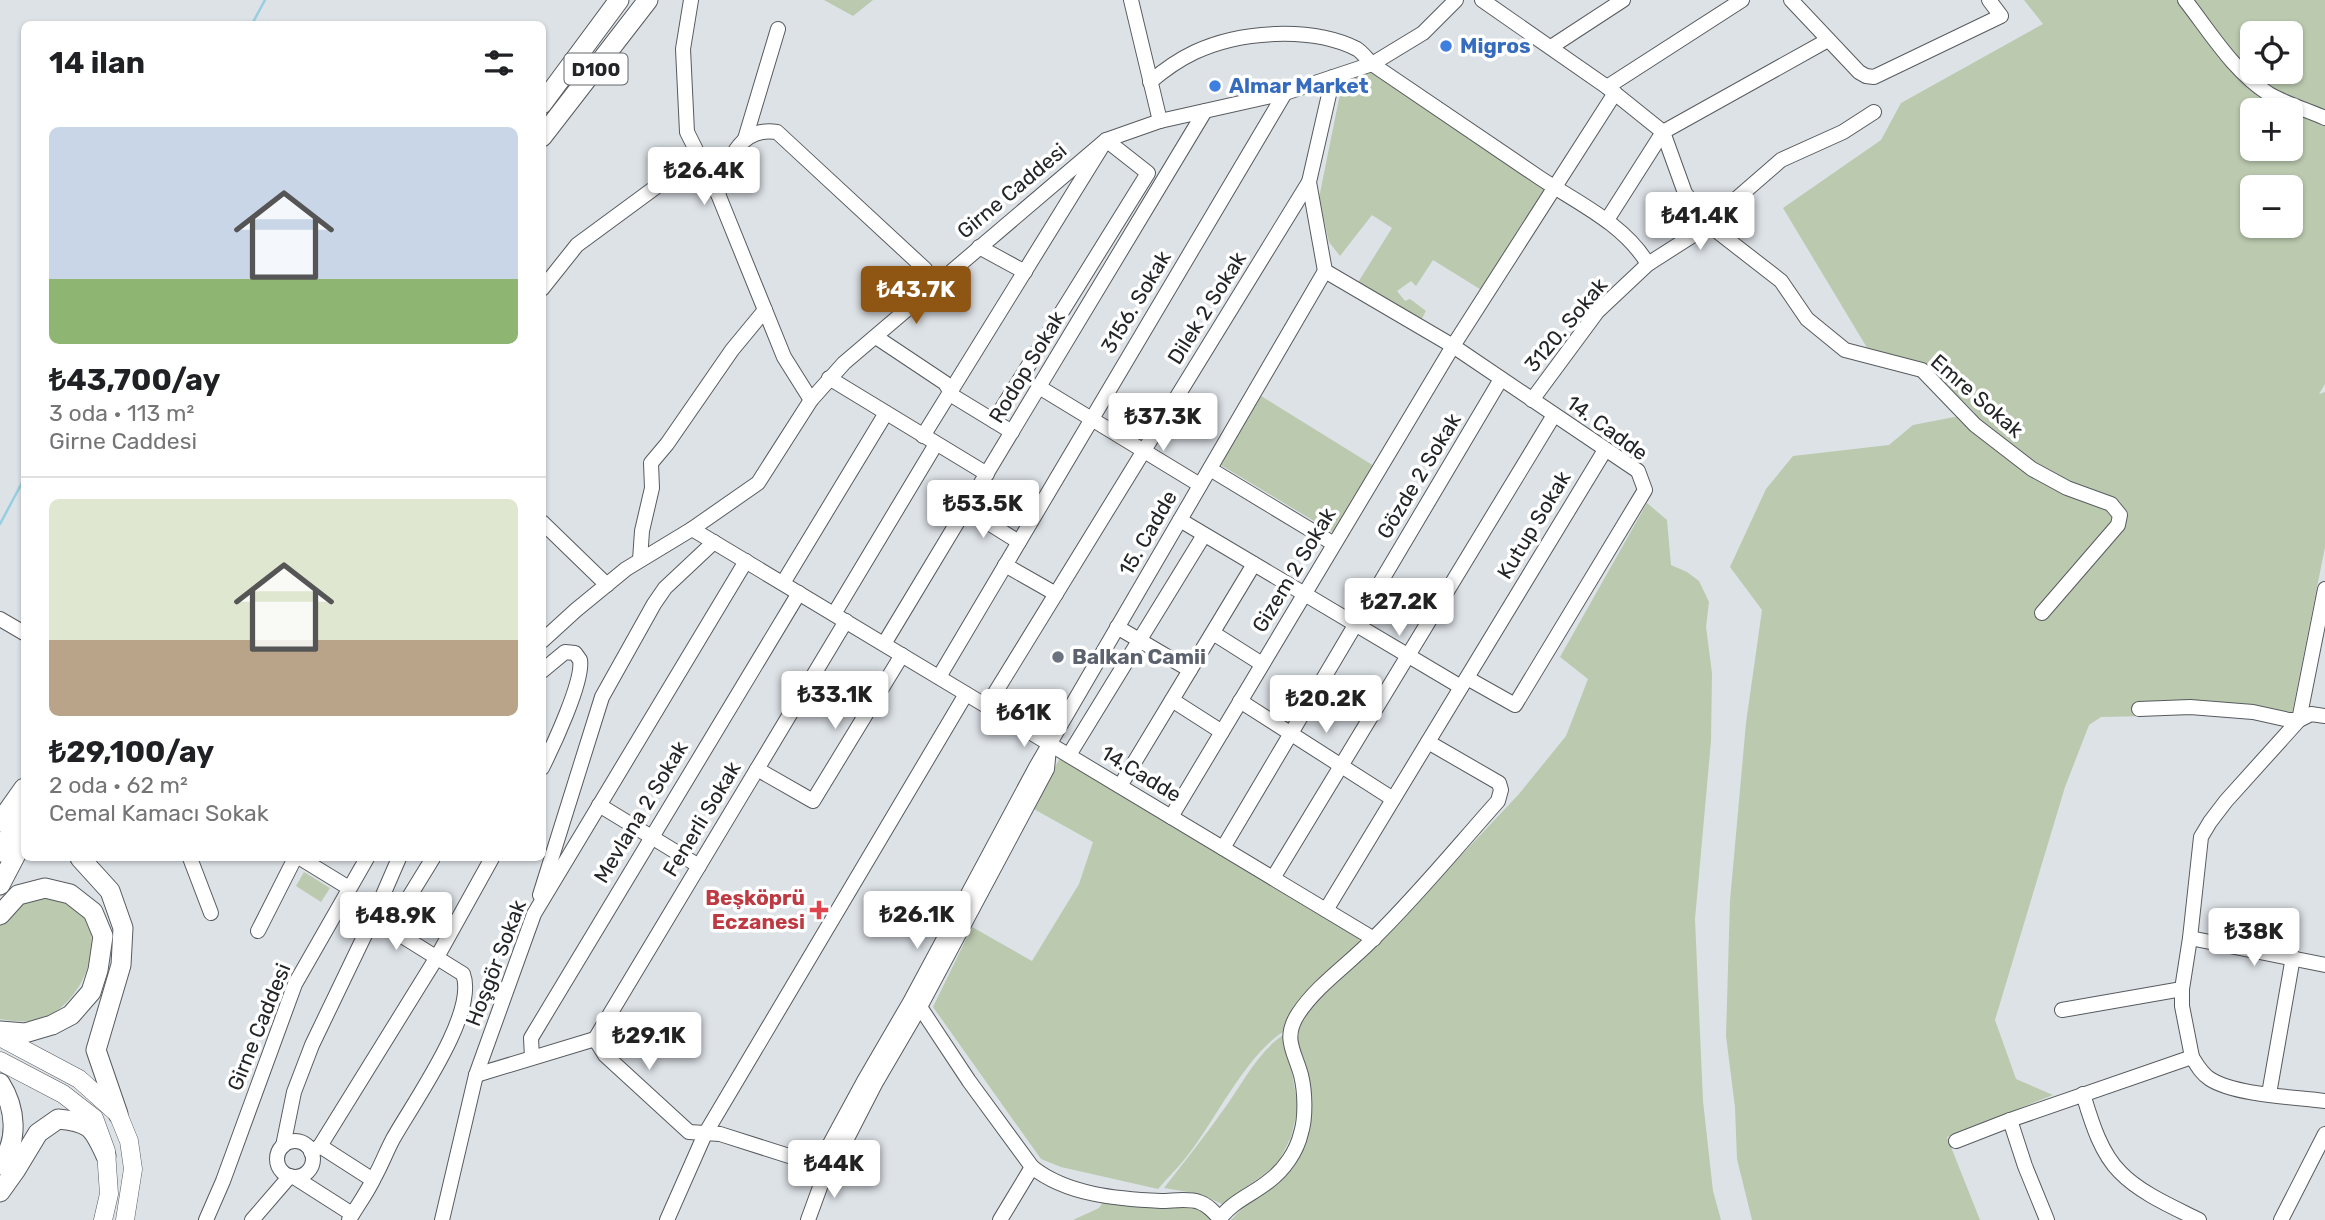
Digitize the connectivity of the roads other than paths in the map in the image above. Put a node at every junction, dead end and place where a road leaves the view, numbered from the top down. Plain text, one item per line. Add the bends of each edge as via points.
1 (607, 0) edge
2 (618, 0) edge
3 (648, 0) edge
4 (691, 0) edge
5 (1131, 0) edge
6 (1455, 0) edge
7 (1482, 0) edge
8 (1623, 0) edge
9 (1742, 0) edge
10 (1791, 0) edge
11 (1989, 0) edge
12 (2185, 0) edge
13 (778, 29) dead end
14 (1828, 40) junction
15 (586, 47) junction
16 (1551, 47) junction
17 (1372, 64) junction
18 (1333, 77) junction
19 (1150, 82) junction
20 (1611, 90) junction
21 (1285, 93) junction
22 (546, 99) edge
23 (1205, 111) junction
24 (1874, 112) dead end
25 (2325, 118) edge
26 (1160, 121) junction
27 (546, 132) edge
28 (1663, 132) junction
29 (745, 139) junction
30 (1106, 141) junction
31 (698, 156) junction
32 (1310, 182) junction
33 (1554, 187) junction
34 (718, 194) junction
35 (1607, 220) junction
36 (1709, 225) junction
37 (979, 247) junction
38 (1648, 264) junction
39 (1325, 271) junction
40 (1025, 272) junction
41 (546, 284) edge
42 (935, 285) junction
43 (765, 310) junction
44 (876, 337) junction
45 (1453, 345) junction
46 (829, 378) junction
47 (1501, 379) junction
48 (1039, 387) junction
49 (951, 390) junction
50 (811, 400) junction
51 (1532, 400) junction
52 (886, 413) junction
53 (1554, 415) junction
54 (1092, 418) junction
55 (994, 421) junction
56 (1012, 432) junction
57 (923, 436) junction
58 (936, 444) junction
59 (1605, 450) junction
60 (1144, 451) junction
61 (1210, 469) junction
62 (987, 474) junction
63 (1200, 485) junction
64 (966, 509) junction
65 (1180, 520) junction
66 (546, 527) edge
67 (692, 529) junction
68 (1204, 535) junction
69 (1019, 541) junction
70 (714, 542) junction
71 (1334, 544) junction
72 (640, 559) junction
73 (746, 561) junction
74 (1254, 564) junction
75 (1005, 565) junction
76 (783, 583) junction
77 (607, 585) junction
78 (2325, 589) edge
79 (799, 593) junction
80 (1056, 594) junction
81 (1304, 594) junction
82 (2042, 613) dead end
83 (840, 617) junction
84 (0, 619) edge
85 (1356, 625) junction
86 (1117, 627) junction
87 (21, 632) edge
88 (1213, 633) junction
89 (546, 637) edge
90 (1140, 640) junction
91 (884, 644) junction
92 (902, 655) junction
93 (1408, 656) junction
94 (1262, 664) junction
95 (546, 668) edge
96 (1190, 670) junction
97 (939, 677) junction
98 (1464, 682) junction
99 (967, 694) junction
100 (1172, 700) junction
101 (1240, 701) junction
102 (987, 706) junction
103 (2138, 709) dead end
104 (2325, 716) edge
105 (2299, 720) junction
106 (1222, 732) junction
107 (1291, 734) junction
108 (1428, 742) junction
109 (1049, 743) junction
110 (1069, 755) junction
111 (546, 760) edge
112 (1341, 766) junction
113 (757, 769) junction
114 (1119, 786) junction
115 (21, 792) edge
116 (1393, 799) junction
117 (599, 805) junction
118 (21, 814) edge
119 (1171, 817) junction
120 (0, 821) edge
121 (651, 837) junction
122 (21, 845) edge
123 (1223, 848) junction
124 (0, 852) edge
125 (83, 861) edge
126 (191, 861) edge
127 (296, 861) edge
128 (303, 861) edge
129 (366, 861) edge
130 (398, 861) edge
131 (431, 861) edge
132 (490, 861) edge
133 (699, 866) junction
134 (1273, 878) junction
135 (0, 885) edge
136 (349, 888) junction
137 (1326, 910) junction
138 (211, 913) dead end
139 (534, 914) junction
140 (0, 915) edge
141 (373, 918) junction
142 (390, 928) junction
143 (258, 931) dead end
144 (2190, 938) junction
145 (1374, 939) junction
146 (437, 957) junction
147 (2293, 957) junction
148 (2325, 965) edge
149 (2182, 989) junction
150 (915, 1004) junction
151 (2062, 1010) dead end
152 (0, 1031) edge
153 (0, 1037) edge
154 (594, 1039) junction
155 (532, 1057) junction
156 (2192, 1057) junction
157 (0, 1060) edge
158 (476, 1075) junction
159 (0, 1083) edge
160 (2083, 1094) junction
161 (2269, 1094) junction
162 (2325, 1101) edge
163 (118, 1114) junction
164 (2010, 1119) junction
165 (705, 1134) junction
166 (2325, 1135) edge
167 (1956, 1141) dead end
168 (283, 1146) junction
169 (315, 1149) junction
170 (106, 1156) junction
171 (0, 1165) edge
172 (1032, 1167) junction
173 (827, 1168) junction
174 (292, 1177) junction
175 (373, 1180) junction
176 (0, 1192) edge
177 (350, 1217) edge
178 (1220, 1219) edge
179 (103, 1220) edge
180 (125, 1220) edge
181 (205, 1220) edge
182 (252, 1220) edge
183 (442, 1220) edge
184 (667, 1220) edge
185 (808, 1220) edge
186 (1000, 1220) edge
187 (2048, 1220) edge
188 (2199, 1220) edge
189 (2281, 1220) edge

1 - 15 street
2 - 15 highway, D100
3 - 27 highway, D100
4 - 31 street via 683,49 686,118
5 - 19 street
6 - 17 street, Girne Caddesi via 1423,33
7 - 16 street
8 - 16 street
9 - 20 street
10 - 14 street
11 - 14 street via 2001,16 1874,77 1860,72
12 - 25 street via 2252,81
13 - 29 street
14 - 28 street
15 - 22 highway, D100
16 - 20 street
17 - 18 street, Girne Caddesi
17 - 19 street via 1359,50 1334,41 1278,33 1198,51
17 - 33 street
18 - 21 street, Girne Caddesi
18 - 32 street
19 - 26 street
20 - 28 street
20 - 33 street, Gizem 2 Sokak
21 - 23 street, Girne Caddesi
21 - 54 street, 3156. Sokak
23 - 26 street, Girne Caddesi
23 - 48 street, Rodop Sokak
24 - 36 street, 3120. Sokak via 1843,132 1781,160
26 - 30 street, Girne Caddesi
28 - 35 street
28 - 36 street, Emre Sokak via 1685,193
29 - 34 street via 728,162
29 - 42 street via 765,130 777,132 925,269
30 - 37 street, Girne Caddesi
30 - 40 street
30 - 55 street via 1148,173
31 - 34 street
31 - 41 street via 577,245
32 - 39 street
32 - 60 street, Dilek 2 Sokak
33 - 35 street
33 - 45 street, Gizem 2 Sokak
34 - 43 street
35 - 38 street
36 - 38 street, 3120. Sokak
36 - 82 street, Emre Sokak via 1781,281 1807,319 1845,351 1922,370 1975,425 2032,469 2111,504 2119,512 2118,525
37 - 40 street
37 - 42 street, Girne Caddesi
38 - 51 street, 3120. Sokak via 1597,312
39 - 45 street, 14. Cadde
39 - 61 street, 15. Cadde
40 - 49 street
42 - 44 street, Girne Caddesi
43 - 50 street via 785,357
43 - 72 street via 651,463 652,488
44 - 46 street, Girne Caddesi
44 - 49 street
45 - 47 street, 14. Cadde
45 - 71 street, Gizem 2 Sokak
46 - 50 street, Girne Caddesi
46 - 52 street
47 - 51 street, 14. Cadde
47 - 85 street, Gözde 2 Sokak
48 - 54 street
48 - 56 street, Rodop Sokak
49 - 55 street via 953,396
49 - 57 street
50 - 67 street, Girne Caddesi via 758,483
51 - 53 street, 14. Cadde
52 - 57 street
52 - 76 street
53 - 59 street, 14. Cadde
53 - 93 street
54 - 60 street
54 - 69 street, 3156. Sokak
55 - 56 street
56 - 62 street, Rodop Sokak
57 - 58 street
58 - 62 street
58 - 83 street, Fenerli Sokak
59 - 98 street, Kutup Sokak
59 - 98 street, 14. Cadde via 1637,471 1645,490 1515,705
60 - 63 street
60 - 80 street, Dilek 2 Sokak
61 - 63 street, 15. Cadde
61 - 71 street
62 - 64 street, Rodop Sokak
63 - 65 street, 15. Cadde
64 - 69 street
64 - 91 street, Rodop Sokak
65 - 68 street
65 - 86 street, 15. Cadde
66 - 77 street
67 - 70 street, 14.Cadde
67 - 72 street, Girne Caddesi
68 - 74 street
68 - 90 street
69 - 75 street, 3156. Sokak
70 - 73 street, 14.Cadde
70 - 139 street via 659,596 602,696
71 - 81 street, Gizem 2 Sokak
72 - 77 street, Girne Caddesi
73 - 76 street, 14.Cadde
73 - 117 street, Hoşgör Sokak
74 - 81 street
74 - 88 street
75 - 80 street
75 - 97 street, 3156. Sokak
76 - 79 street, 14.Cadde
77 - 89 street, Girne Caddesi
78 - 105 street
79 - 83 street, 14.Cadde
79 - 121 street, Mevlana 2 Sokak
80 - 102 street, Dilek 2 Sokak
81 - 85 street
81 - 94 street, Gizem 2 Sokak
83 - 91 street, 14.Cadde
83 - 113 street, Fenerli Sokak
84 - 87 street
85 - 93 street
85 - 107 street, Gözde 2 Sokak
86 - 90 street
86 - 109 street, 15. Cadde
88 - 94 street
88 - 96 street
90 - 96 street
90 - 110 street
91 - 92 street, 14.Cadde
92 - 97 street, 14.Cadde
92 - 113 street via 813,801
93 - 98 street
93 - 112 street
94 - 101 street, Gizem 2 Sokak
95 - 111 street via 565,652 575,653 580,660 580,675
96 - 100 street
97 - 99 street, 14.Cadde
98 - 108 street, Kutup Sokak
99 - 102 street, 14.Cadde
99 - 165 street
100 - 106 street
100 - 114 street
101 - 106 street, Gizem 2 Sokak
101 - 107 street
102 - 109 street, 14.Cadde
103 - 105 street via 2203,708
104 - 105 street via 2311,714
105 - 144 street via 2226,801 2201,837
106 - 119 street, Gizem 2 Sokak
107 - 112 street
107 - 123 street, Gözde 2 Sokak
108 - 116 street, Kutup Sokak
108 - 145 street via 1499,783 1502,790 1498,801
109 - 110 street, 14.Cadde
109 - 150 street, 15. Cadde
110 - 114 street, 14.Cadde
112 - 116 street
112 - 134 street
113 - 133 street, Fenerli Sokak
114 - 119 street, 14.Cadde
115 - 120 highway
116 - 137 street, Kutup Sokak
117 - 121 street
117 - 139 street, Hoşgör Sokak
118 - 124 highway
119 - 123 street, 14.Cadde
121 - 133 street
121 - 155 street, Mevlana 2 Sokak via 531,1038
122 - 135 highway
123 - 134 street, 14.Cadde
125 - 163 highway via 110,891 122,928 121,965 96,1050
126 - 138 street
127 - 143 street
128 - 136 street
129 - 136 street, Girne Caddesi
130 - 141 street
131 - 142 street
132 - 146 street
133 - 154 street, Fenerli Sokak
134 - 137 street, 14.Cadde
136 - 181 street, Girne Caddesi via 295,984
137 - 145 street, 14.Cadde
139 - 158 street, Hoşgör Sokak
140 - 152 highway via 18,895 45,888 70,894 93,912 103,936 91,992 71,1015 25,1032
141 - 142 street
141 - 168 street via 312,1045 294,1092
142 - 146 street
144 - 147 street
144 - 149 street
145 - 178 street via 1296,1016 1289,1039 1301,1075 1303,1116 1302,1133 1288,1161 1270,1181
146 - 169 street
146 - 175 street via 463,974 466,995 443,1053
147 - 148 street
147 - 161 street
149 - 151 street
149 - 156 street
150 - 172 street
150 - 173 street, 15. Cadde via 864,1081 826,1151
153 - 163 main road via 79,1079
154 - 155 street
154 - 165 street via 605,1055 689,1132
155 - 158 street
156 - 160 street
156 - 161 street via 2201,1072 2217,1083
157 - 170 main road via 63,1094 93,1118
158 - 183 street, Hoşgör Sokak
159 - 171 highway via 15,1125
160 - 164 street
160 - 188 street via 2092,1126 2119,1171
161 - 162 street
163 - 180 main road via 133,1169
164 - 167 street
164 - 187 street
165 - 173 street via 720,1134
165 - 184 street
166 - 189 street
168 - 169 street via 293,1141
168 - 174 street via 277,1162
169 - 174 street via 311,1168
169 - 175 street
170 - 176 highway via 94,1130 58,1119 38,1133
170 - 179 main road via 108,1194
172 - 178 street via 1064,1186 1091,1192 1199,1202
172 - 186 street
173 - 185 street, 15. Cadde
174 - 177 street
174 - 182 street
175 - 177 street

